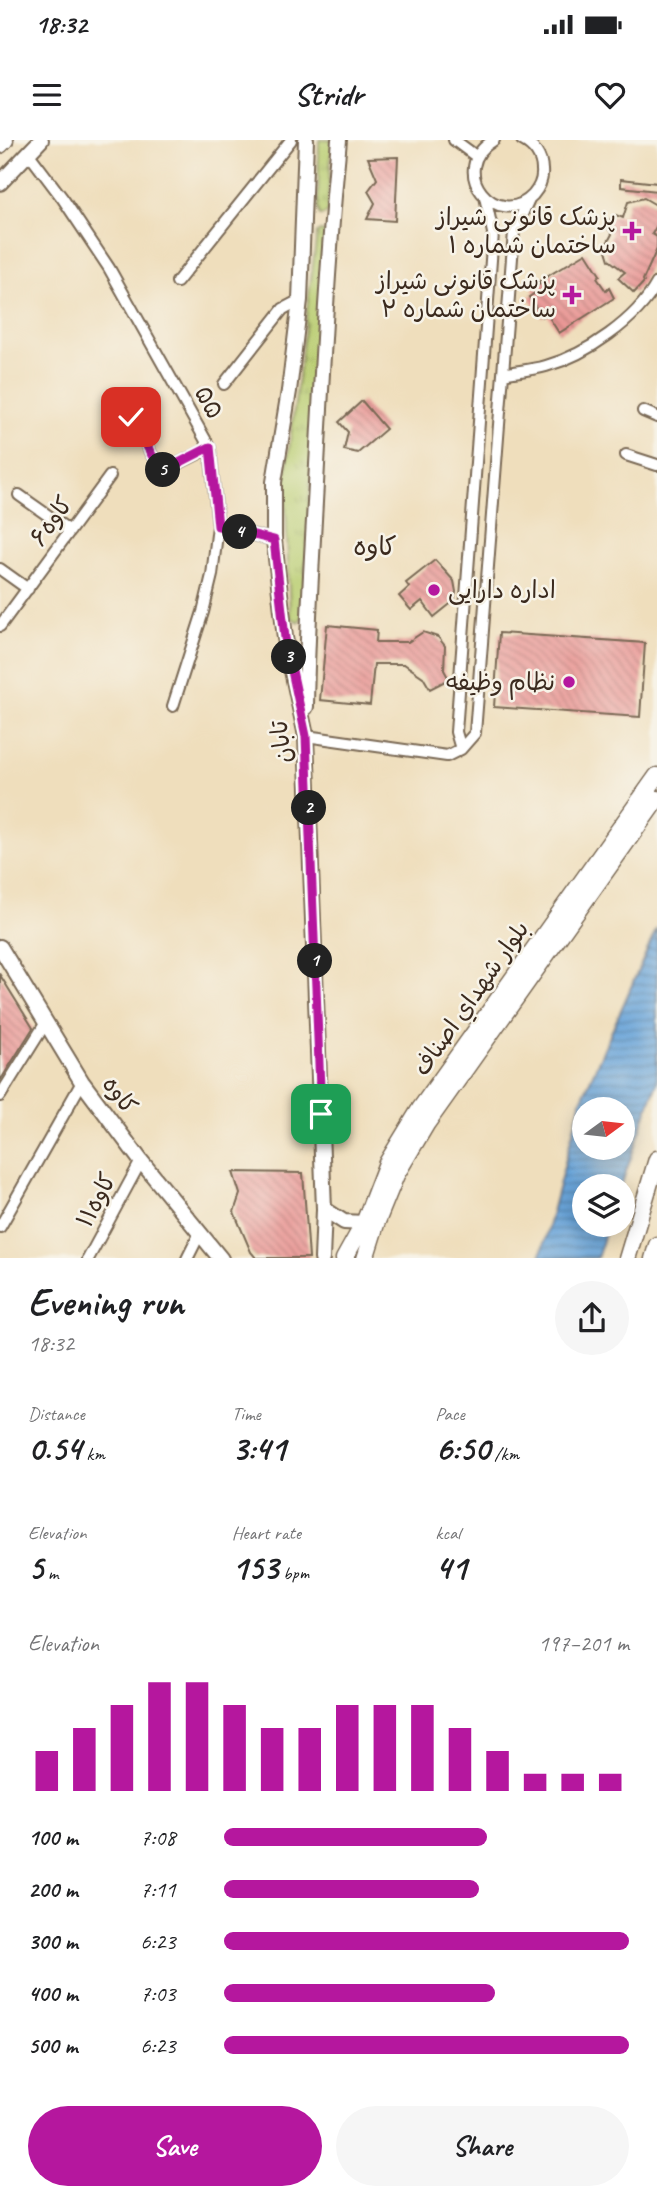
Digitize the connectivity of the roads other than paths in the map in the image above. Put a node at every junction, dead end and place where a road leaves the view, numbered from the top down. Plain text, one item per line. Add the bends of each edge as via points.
1 (5, 140) edge
2 (41, 140) edge
3 (291, 140) edge
4 (306, 140) edge
5 (340, 140) edge
6 (454, 140) edge
7 (494, 140) edge
8 (522, 140) edge
9 (0, 145) edge
10 (29, 154) junction
11 (477, 157) junction
12 (0, 183) edge
13 (485, 197) junction
14 (529, 199) junction
15 (304, 219) junction
16 (331, 220) junction
17 (177, 282) dead end
18 (657, 283) edge
19 (300, 299) junction
20 (503, 374) junction
21 (224, 384) dead end
22 (643, 411) dead end
23 (131, 417) dead end
24 (657, 417) edge
25 (210, 447) junction
26 (626, 455) dead end
27 (657, 465) edge
28 (110, 476) dead end
29 (19, 495) dead end
30 (218, 526) junction
31 (69, 531) junction
32 (274, 540) junction
33 (0, 569) edge
34 (28, 589) junction
35 (0, 626) edge
36 (173, 706) dead end
37 (306, 736) junction
38 (461, 749) junction
39 (657, 776) edge
40 (657, 799) edge
41 (1, 952) edge
42 (46, 1024) junction
43 (82, 1082) junction
44 (0, 1096) edge
45 (657, 1160) edge
46 (141, 1161) junction
47 (324, 1209) junction
48 (370, 1223) junction
49 (0, 1227) edge
50 (200, 1233) junction
51 (657, 1245) edge
52 (88, 1258) edge
53 (187, 1258) edge
54 (221, 1258) edge
55 (322, 1258) edge
56 (344, 1258) edge
57 (357, 1258) edge
58 (365, 1258) edge
59 (627, 1258) edge
60 (653, 1258) edge

1 - 9 main road
2 - 10 street
3 - 17 street
4 - 15 street, تابان
5 - 16 street
6 - 11 street
7 - 11 street
8 - 14 street via 534,149 542,168 542,179
10 - 12 street
10 - 25 street, ۵۵ via 109,268
11 - 13 street via 474,176
13 - 14 street via 507,206
13 - 38 street via 493,233 456,732
14 - 20 street via 514,232
15 - 16 street
15 - 19 street, تابان
16 - 37 street via 307,633
18 - 20 street via 625,322 588,348 547,366
19 - 21 street via 283,309
19 - 32 street, تابان via 274,482
20 - 38 street via 475,733
22 - 24 street
23 - 25 street via 159,468 167,469
25 - 30 street, ۵۵
26 - 27 street
28 - 31 street, کاوه۶
29 - 31 street
30 - 32 street
30 - 36 street, ۵۵ via 203,612
31 - 34 street, کاوه۶
32 - 37 street, تابان via 285,638
33 - 34 street
34 - 35 street, کاوه۶
37 - 38 street via 447,756
37 - 47 street, تابان
39 - 48 main road, بلوار شهداي اصناف via 420,1109 387,1163
40 - 48 main road, بلوار شهداي اصناف via 427,1123
41 - 42 street, کاوه
42 - 43 street, کاوه
42 - 44 street
43 - 46 street, کاوه
43 - 49 street
45 - 59 main road
46 - 50 street, کاوه
46 - 52 street, کاوه۱۱
47 - 48 street via 344,1222
47 - 55 street, تابان
48 - 56 main road, بلوار شهداي اصناف
48 - 57 main road
48 - 58 main road, بلوار شهداي اصناف
50 - 53 street
50 - 54 street, کاوه
51 - 60 main road

